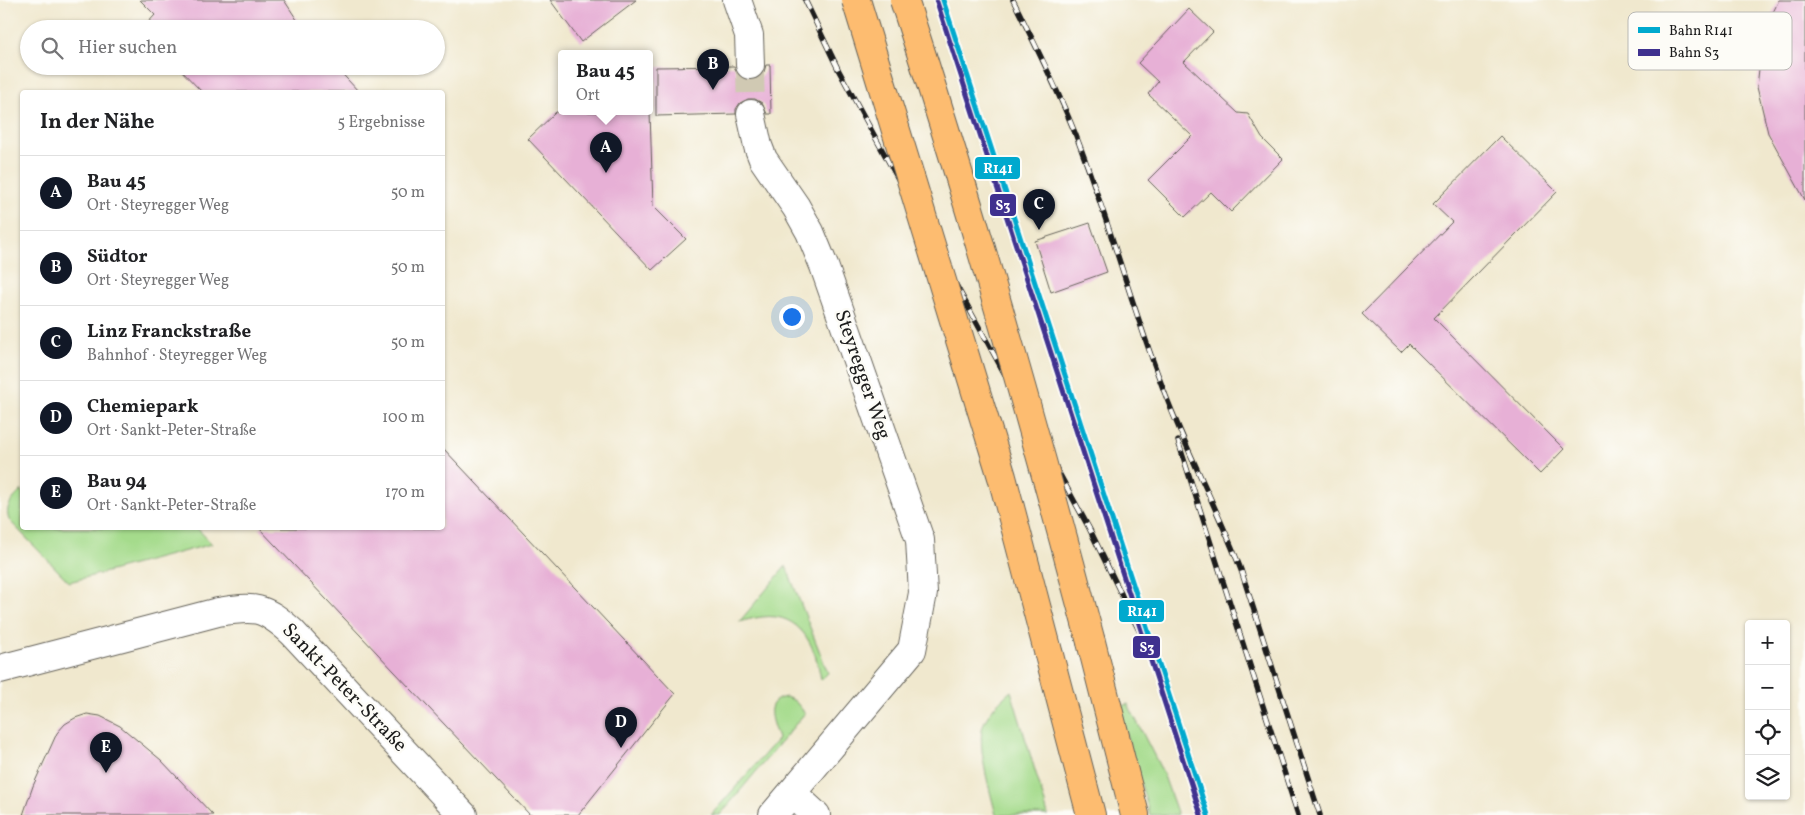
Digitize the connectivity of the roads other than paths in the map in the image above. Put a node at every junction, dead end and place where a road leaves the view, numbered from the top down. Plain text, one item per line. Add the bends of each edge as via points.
1 (737, 0) edge
2 (856, 0) edge
3 (904, 0) edge
4 (750, 65) tunnel mouth
5 (752, 114) tunnel mouth
6 (0, 669) edge
7 (792, 793) junction
8 (464, 815) edge
9 (773, 815) edge
10 (816, 815) edge
11 (1090, 815) edge
12 (1135, 815) edge

1 - 4 street via 749,35
2 - 11 main road, bridge via 1002,477
3 - 12 main road, bridge via 1043,460
5 - 7 street, Steyregger Weg via 763,159 796,207 814,241 920,540 923,593 912,650
6 - 8 street, Sankt-Peter-Straße via 218,612 259,608 292,632
7 - 9 street
7 - 10 street

